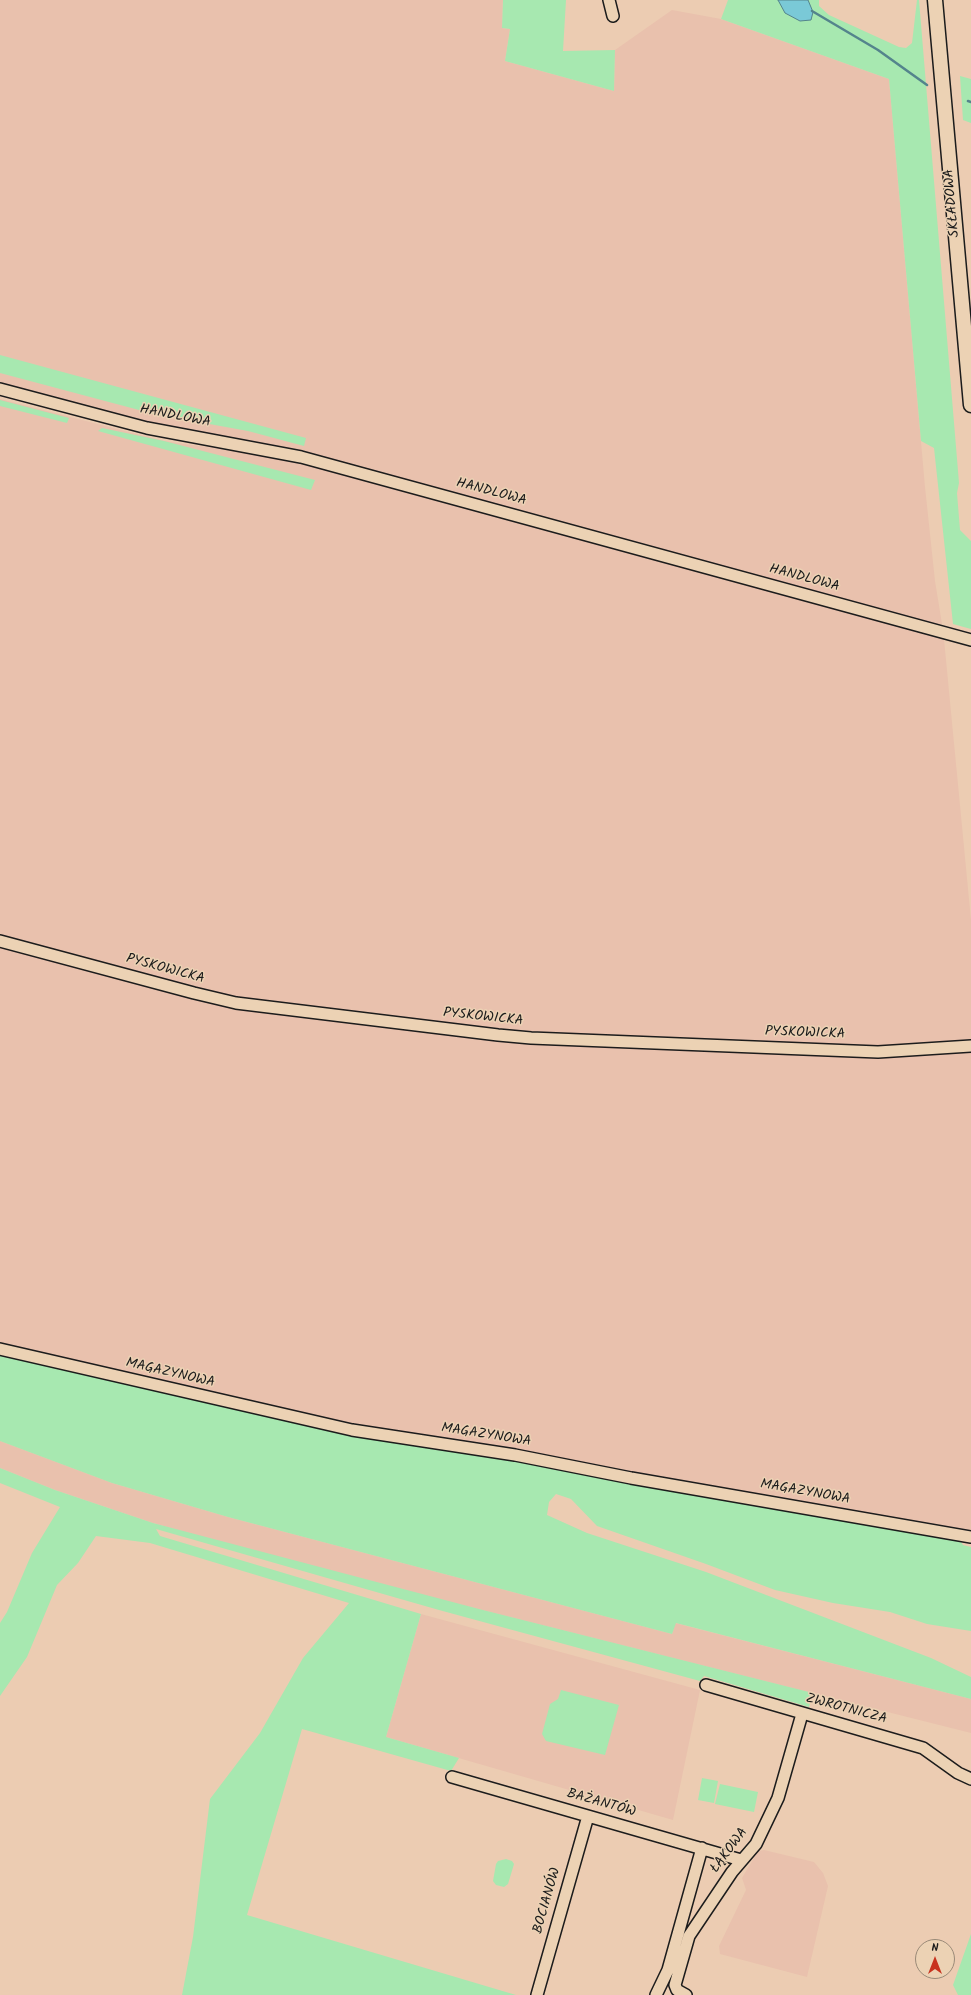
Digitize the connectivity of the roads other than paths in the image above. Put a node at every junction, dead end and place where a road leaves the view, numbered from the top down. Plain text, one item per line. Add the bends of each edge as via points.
1 (610, 0) edge
2 (935, 0) edge
3 (613, 16) dead end
4 (0, 389) edge
5 (971, 405) edge
6 (971, 640) edge
7 (0, 941) edge
8 (971, 1046) edge
9 (0, 1349) edge
10 (971, 1537) edge
11 (706, 1685) dead end
12 (802, 1714) junction
13 (452, 1777) dead end
14 (971, 1779) edge
15 (588, 1816) junction
16 (702, 1848) junction
17 (741, 1860) junction
18 (537, 1995) edge
19 (656, 1995) edge
20 (686, 1995) edge

1 - 3 street
2 - 5 main road, SKŁADOWA
4 - 6 street, HANDLOWA via 147,428 323,463
7 - 8 street, PYSKOWICKA via 236,1003 498,1035 878,1052
9 - 10 street, MAGAZYNOWA via 352,1430 515,1455 631,1478
11 - 12 street, ZWROTNICZA
12 - 14 street, ZWROTNICZA via 923,1748 958,1773
12 - 17 street, ŁĄKOWA via 778,1798 756,1844
13 - 15 street, BAŻANTÓW
15 - 16 street, BAŻANTÓW
15 - 18 street, BOCIANÓW
16 - 17 street, BAŻANTÓW
16 - 19 street via 668,1970
17 - 20 street, ŁĄKOWA via 689,1936 675,1985 677,1990

